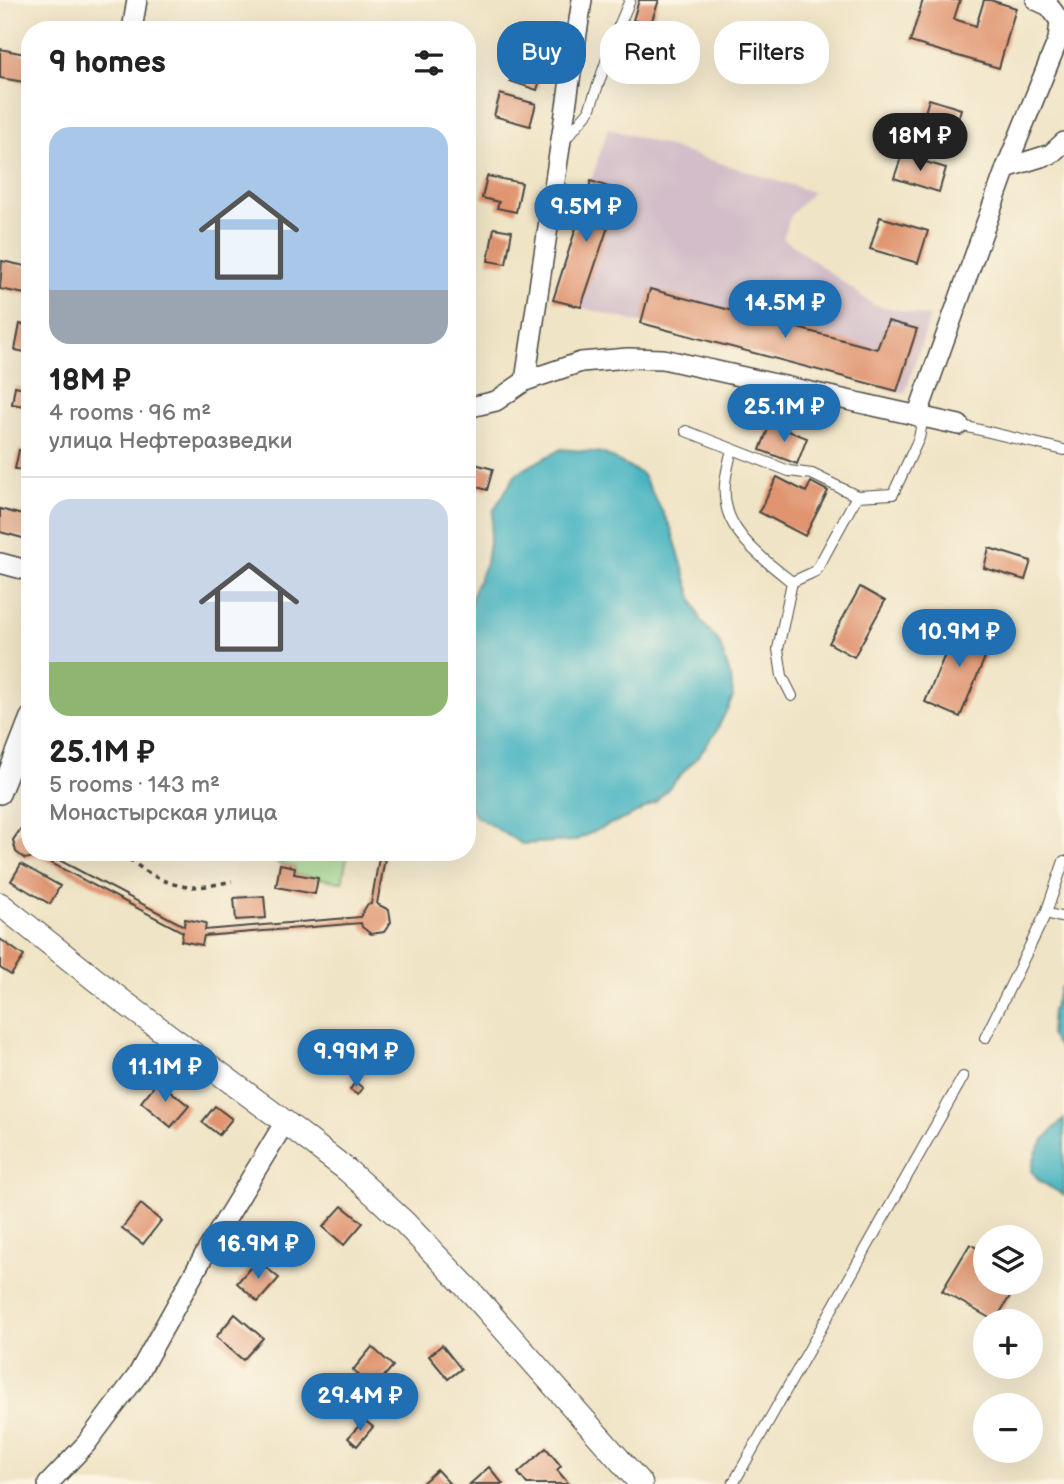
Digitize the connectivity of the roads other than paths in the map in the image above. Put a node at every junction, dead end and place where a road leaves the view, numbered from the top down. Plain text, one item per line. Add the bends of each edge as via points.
1 (137, 0) edge
2 (582, 0) edge
3 (630, 0) edge
4 (1036, 0) edge
5 (134, 21) edge
6 (1064, 142) edge
7 (560, 147) junction
8 (1006, 169) junction
9 (524, 381) junction
10 (476, 406) edge
11 (920, 417) junction
12 (959, 425) joint
13 (686, 431) dead end
14 (732, 449) junction
15 (1064, 450) edge
16 (857, 496) junction
17 (0, 563) edge
18 (21, 569) edge
19 (792, 582) junction
20 (792, 696) dead end
21 (21, 741) edge
22 (0, 794) edge
23 (1064, 861) edge
24 (0, 904) edge
25 (1046, 913) junction
26 (1064, 918) edge
27 (985, 1038) dead end
28 (963, 1077) dead end
29 (285, 1122) junction
30 (48, 1484) edge
31 (641, 1484) edge
32 (733, 1484) edge

1 - 5 street
2 - 7 street
3 - 7 lane via 589,111
4 - 8 street via 1049,6 1060,21 1058,40
6 - 8 street via 1051,154
7 - 9 street
8 - 11 street
9 - 10 street via 496,401
9 - 11 street via 581,362 663,359
11 - 12 street
11 - 16 lane via 919,439 892,494
12 - 15 lane
13 - 14 lane
14 - 16 lane via 789,471 812,474
14 - 19 lane via 725,477 726,505 737,530 760,557
16 - 19 lane via 816,571
17 - 18 street
19 - 20 lane via 778,649 782,676
21 - 22 street
23 - 25 lane
24 - 29 street
25 - 26 lane
25 - 27 lane
28 - 32 lane
29 - 30 street via 137,1376 86,1444
29 - 31 street via 404,1222

